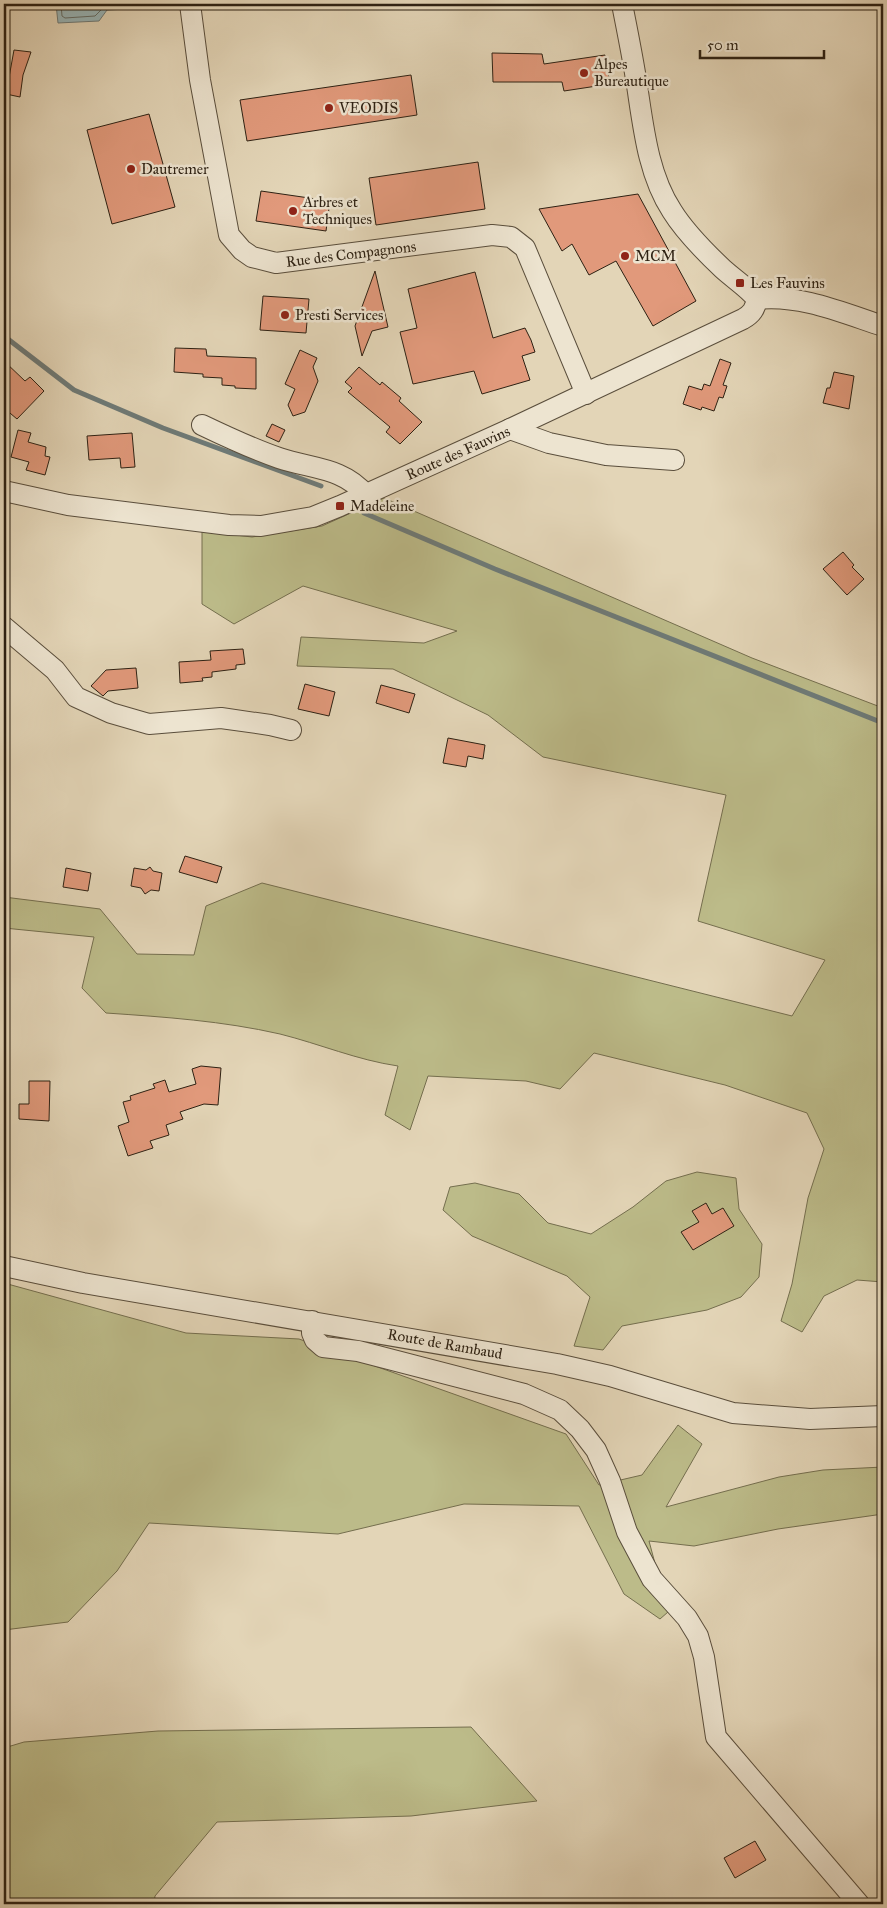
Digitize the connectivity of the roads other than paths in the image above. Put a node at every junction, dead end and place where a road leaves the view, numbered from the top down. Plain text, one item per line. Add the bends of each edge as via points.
1 (190, 4) edge
2 (622, 4) edge
3 (757, 299) junction
4 (883, 326) edge
5 (586, 394) junction
6 (202, 425) dead end
7 (510, 429) junction
8 (674, 460) dead end
9 (4, 491) edge
10 (366, 495) junction
11 (4, 627) edge
12 (291, 730) dead end
13 (4, 1266) edge
14 (312, 1322) junction
15 (883, 1416) edge
16 (859, 1904) edge

1 - 5 street, Rue des Compagnons via 222,202 229,235 242,250 252,258 276,263 492,235 511,237 525,248
2 - 3 street via 643,126 658,184 672,211 691,236
3 - 4 street via 783,298 815,304
3 - 5 street, Route des Fauvins via 751,315
5 - 7 street, Route des Fauvins
6 - 10 street via 280,459 345,476
7 - 8 street via 549,443 606,455
7 - 10 street, Route des Fauvins
9 - 10 street, Route des Fauvins via 68,505 261,526 313,517
11 - 12 street via 55,670 76,697 111,713 150,724 221,718
13 - 14 street, Route de Rambaud via 83,1283
14 - 15 street, Route de Rambaud via 557,1364 610,1376 733,1413 810,1419
14 - 16 street via 315,1340 323,1347 358,1351 524,1394 560,1410 580,1429 596,1450 627,1532 652,1580 687,1618 698,1636 716,1737

